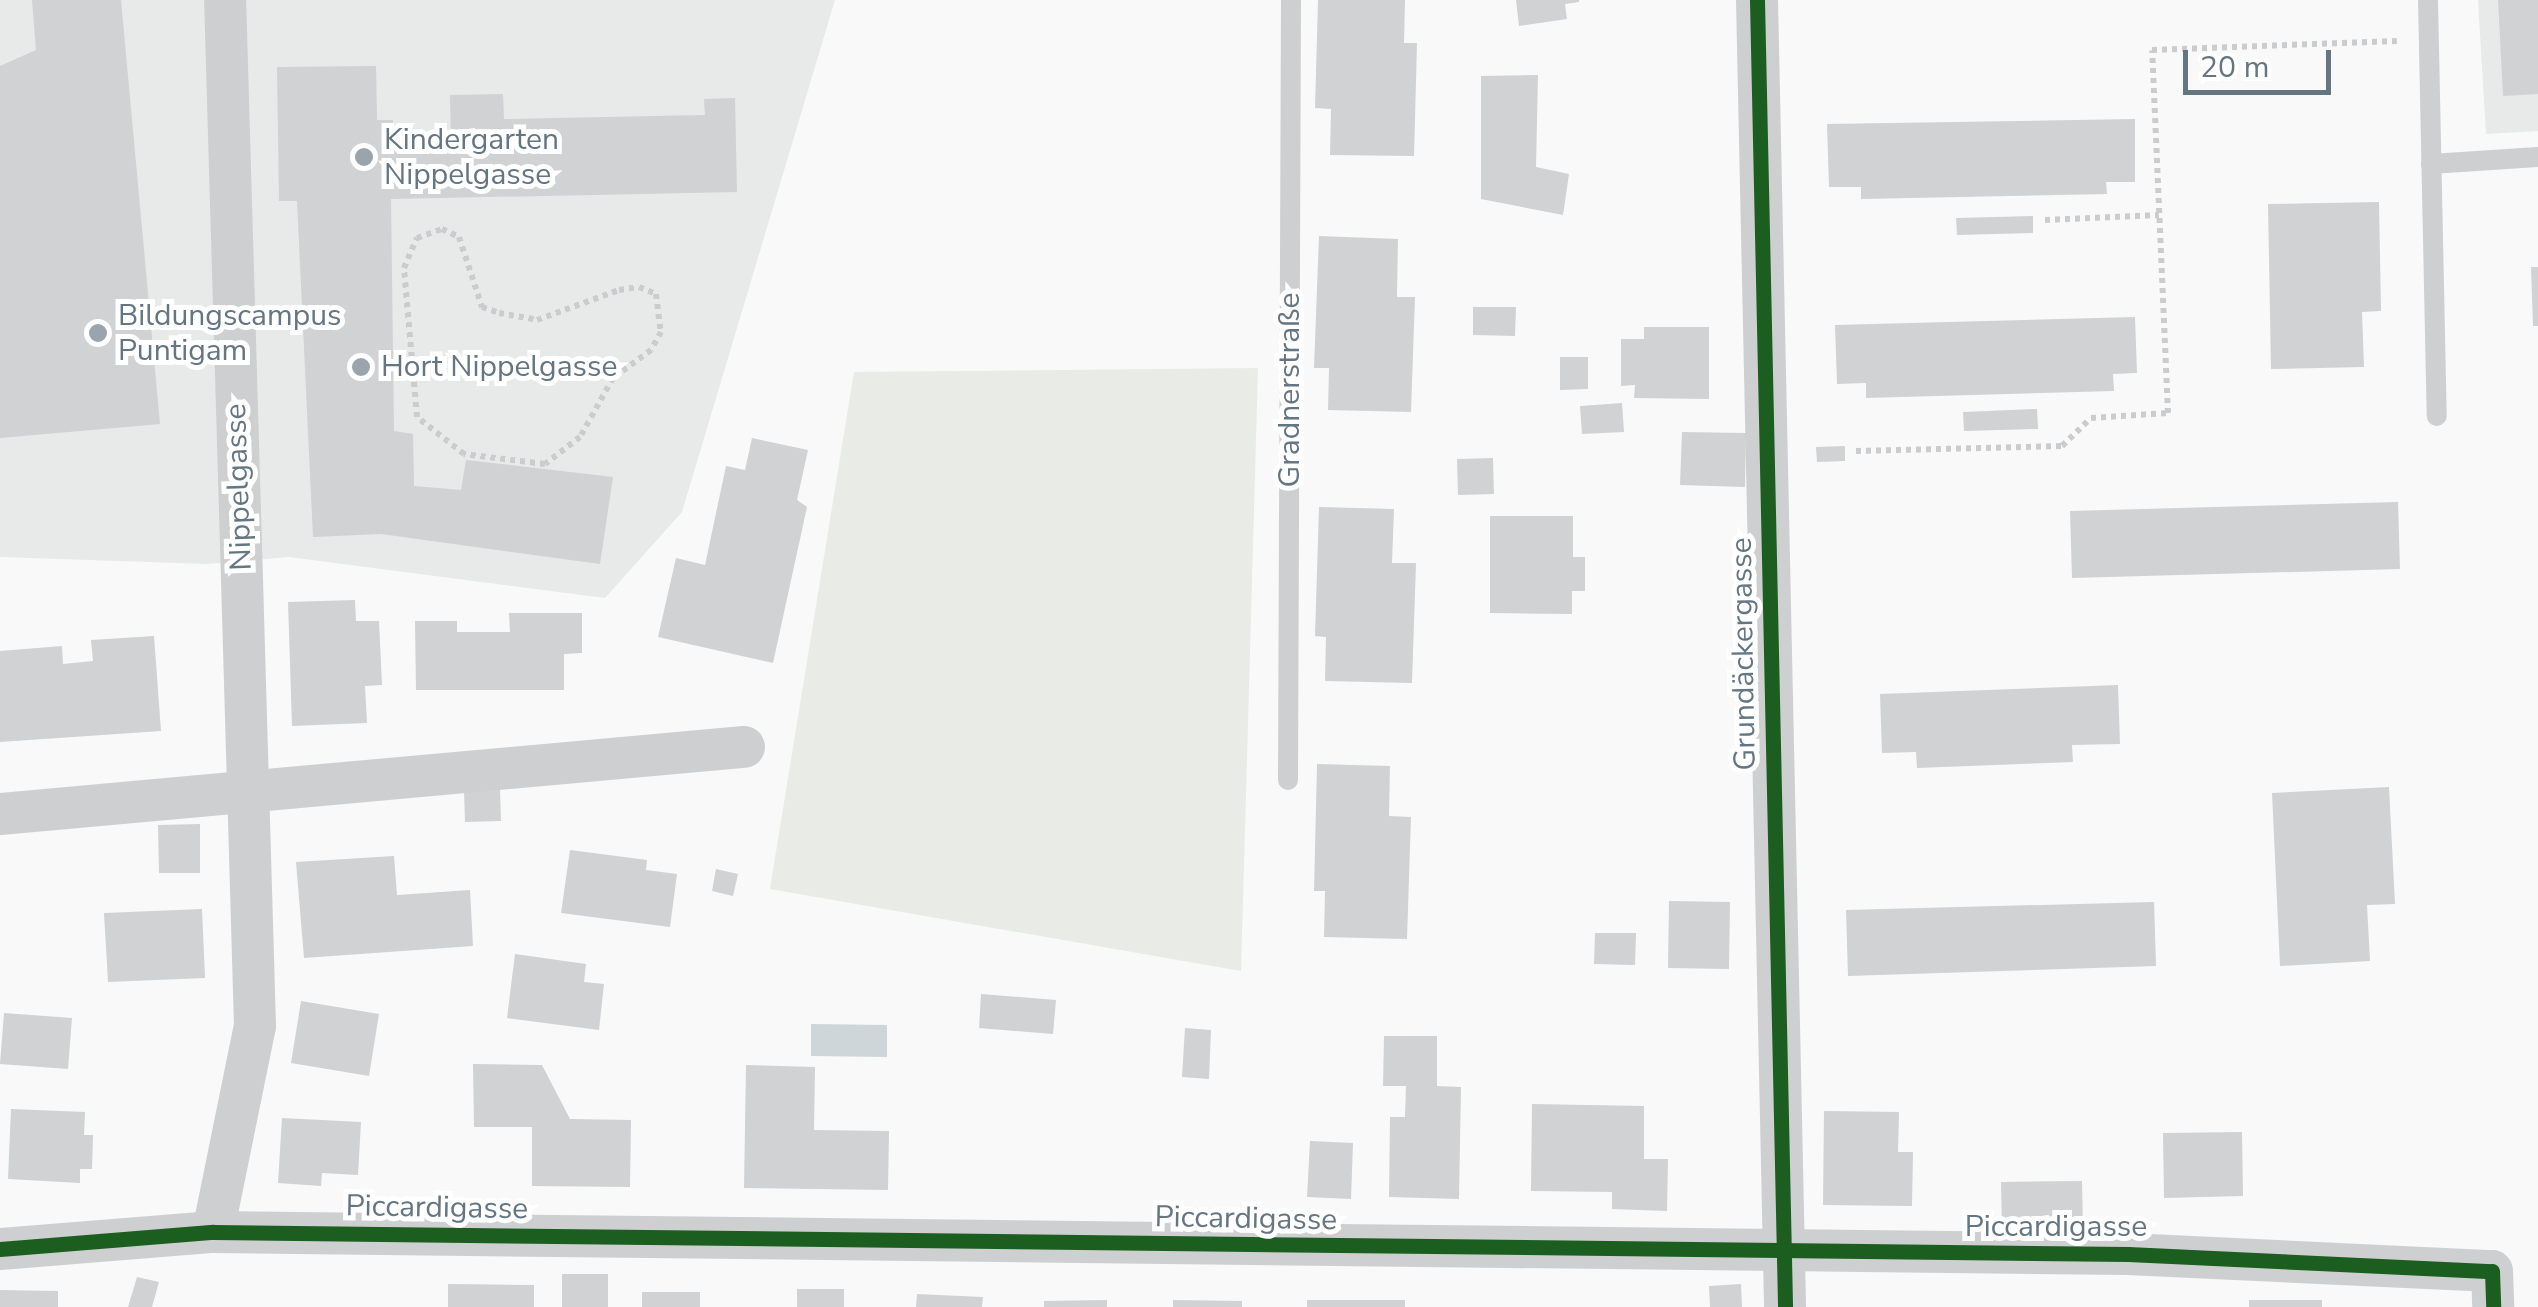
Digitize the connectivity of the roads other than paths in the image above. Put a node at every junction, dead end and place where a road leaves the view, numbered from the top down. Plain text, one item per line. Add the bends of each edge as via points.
1 (225, 0) edge
2 (1292, 0) edge
3 (1757, 0) edge
4 (2428, 0) edge
5 (2538, 157) edge
6 (2431, 164) junction
7 (2438, 416) dead end
8 (744, 747) dead end
9 (1288, 780) dead end
10 (248, 794) junction
11 (0, 814) edge
12 (213, 1232) junction
13 (0, 1249) edge
14 (1785, 1255) junction
15 (2493, 1289) edge
16 (1785, 1307) edge

1 - 10 street, Nippelgasse
2 - 9 lane, Gradnerstraße
3 - 14 street, Grundäckergasse
4 - 6 lane
5 - 6 lane
6 - 7 lane
8 - 10 street
10 - 11 street
10 - 12 street, Nippelgasse via 254,1026
12 - 13 street, Piccardigasse
12 - 14 street, Piccardigasse
14 - 15 street, Piccardigasse via 2128,1254
14 - 16 street, Grundäckergasse

